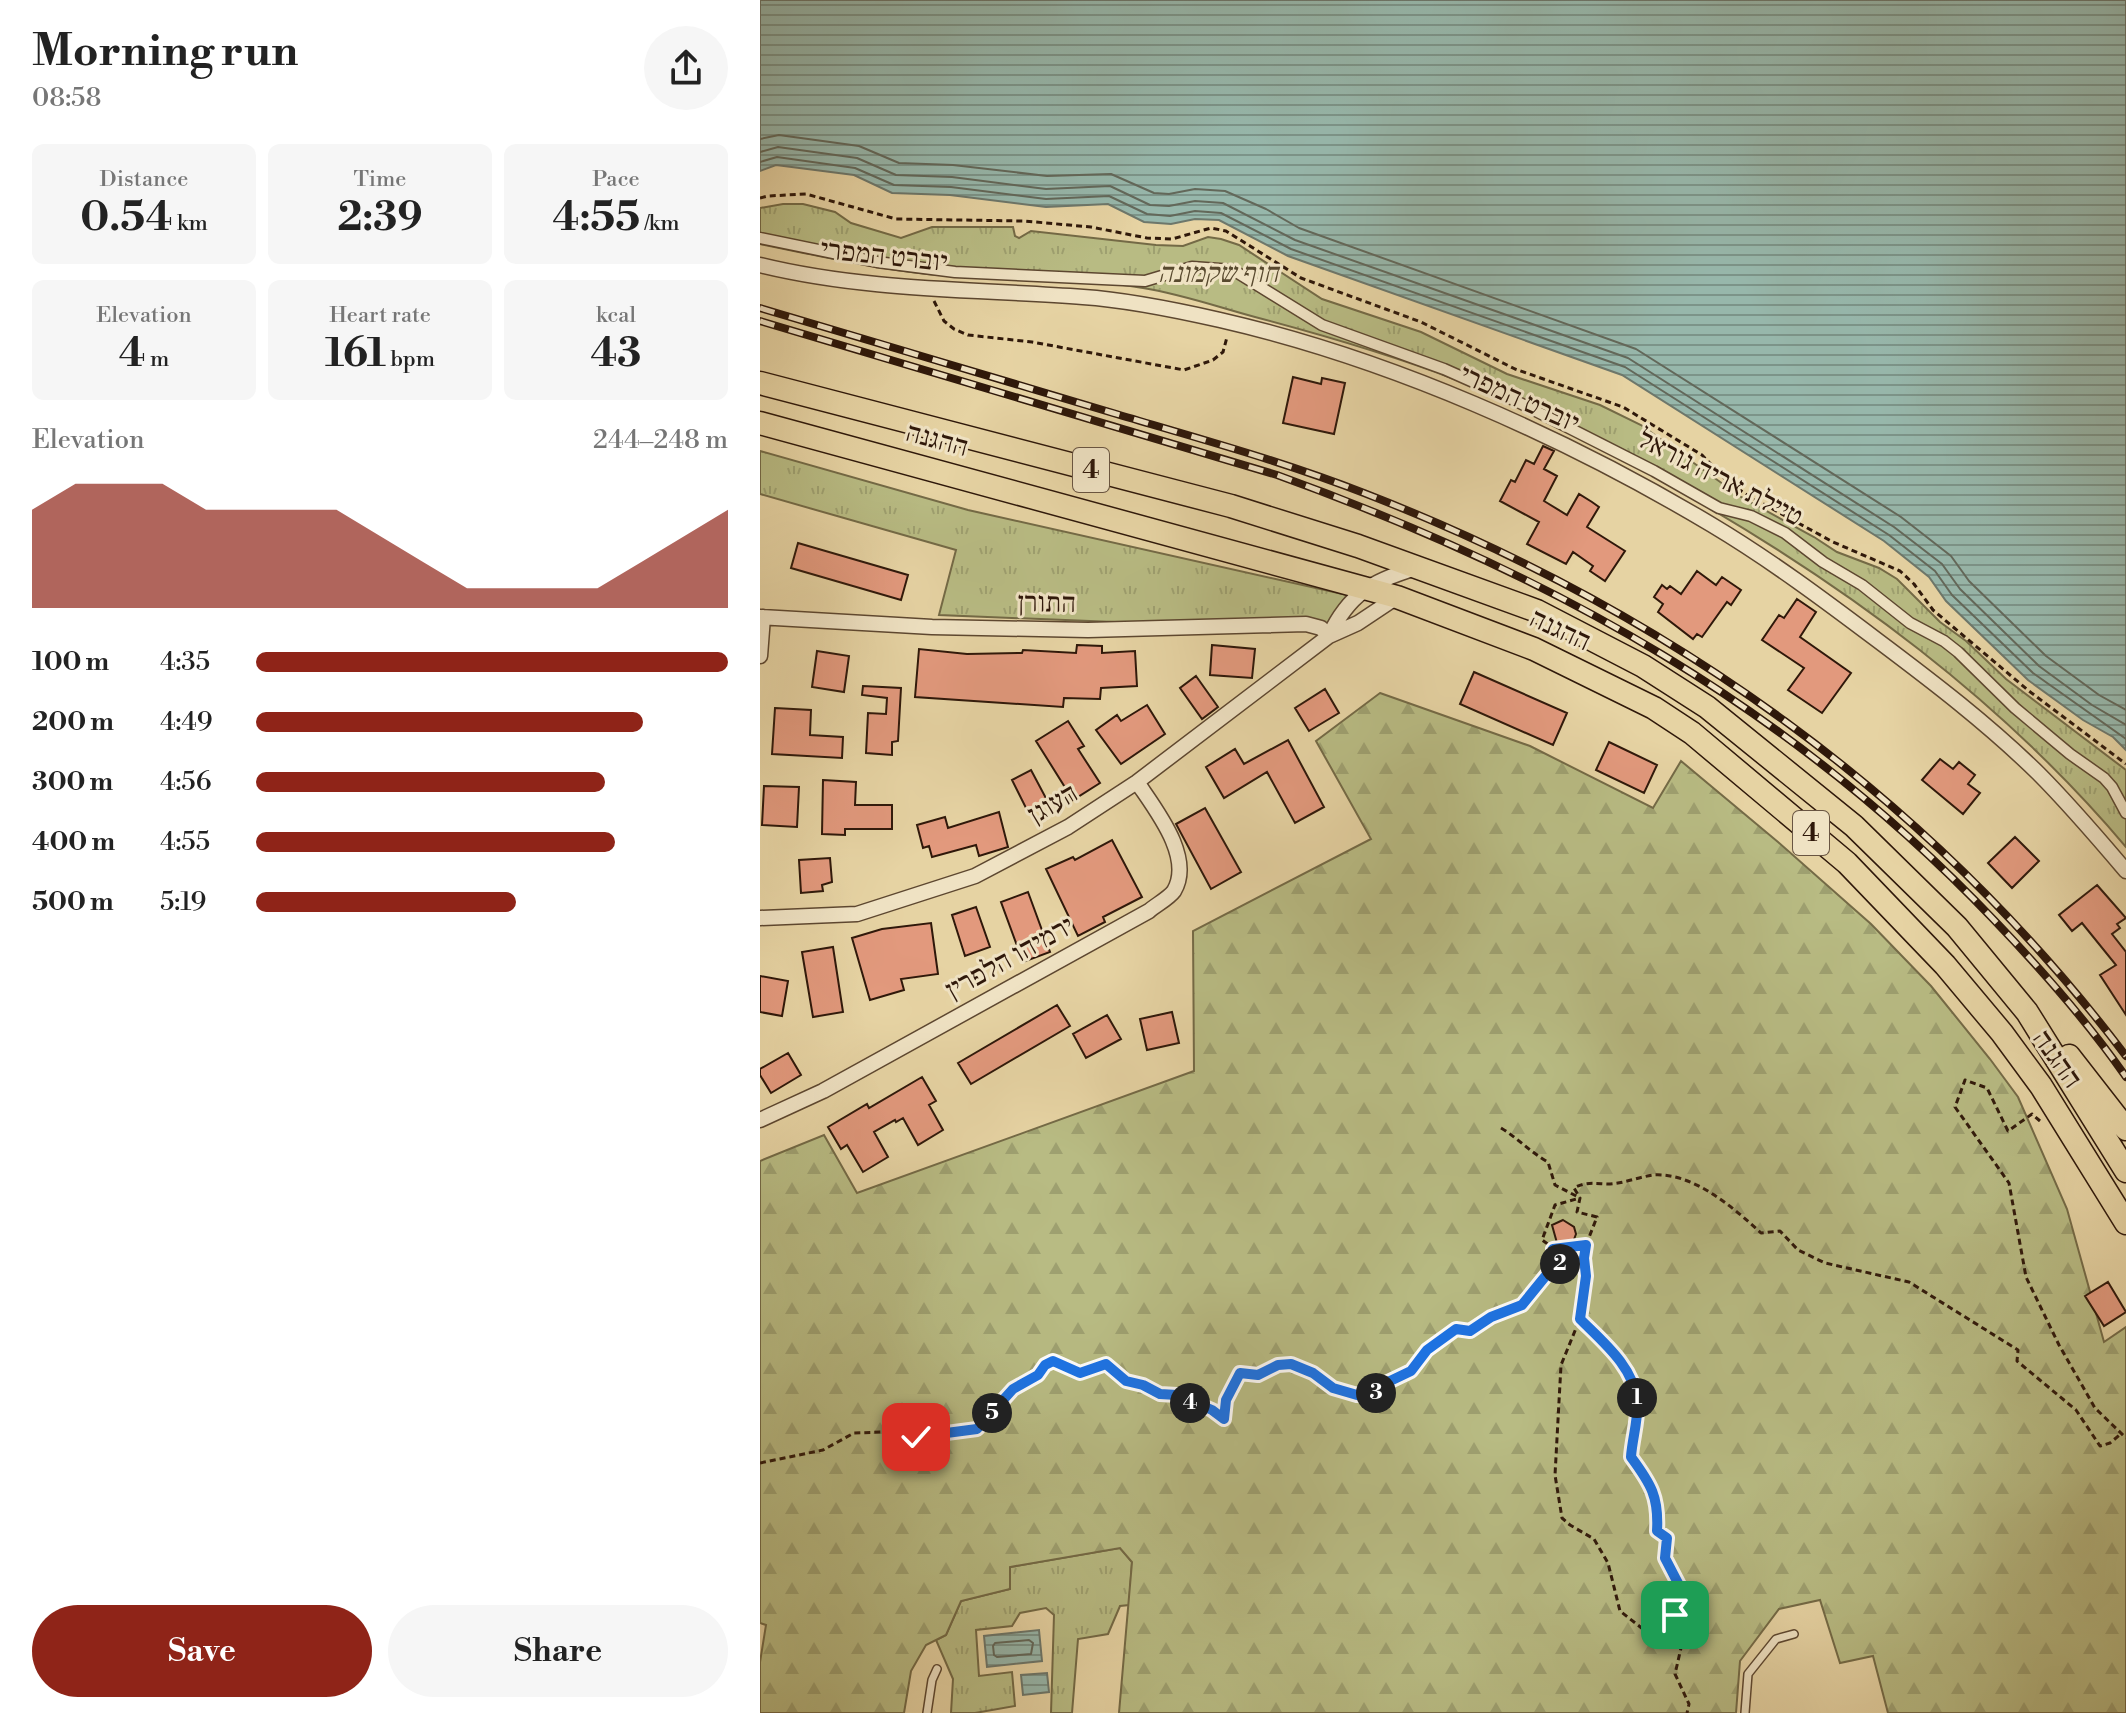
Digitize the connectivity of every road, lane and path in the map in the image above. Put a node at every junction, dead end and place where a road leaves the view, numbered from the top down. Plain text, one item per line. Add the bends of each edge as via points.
1 (760, 238) edge
2 (760, 265) edge
3 (933, 289) junction
4 (1230, 323) junction
5 (760, 383) edge
6 (760, 423) edge
7 (1419, 567) junction
8 (1367, 588) junction
9 (1397, 597) junction
10 (761, 617) edge
11 (1329, 636) junction
12 (760, 656) edge
13 (1137, 782) junction
14 (2126, 813) edge
15 (2126, 871) edge
16 (760, 918) edge
17 (2027, 1012) junction
18 (760, 1120) edge
19 (2044, 1124) dead end
20 (1501, 1128) dead end
21 (2126, 1129) edge
22 (2126, 1171) edge
23 (1580, 1198) junction
24 (2126, 1226) edge
25 (1586, 1245) junction
26 (1553, 1249) junction
27 (1580, 1319) junction
28 (2122, 1433) junction
29 (2126, 1438) edge
30 (760, 1463) edge
31 (1794, 1634) dead end
32 (1681, 1648) junction
33 (937, 1669) dead end
34 (927, 1713) edge
35 (1687, 1713) edge
36 (1745, 1713) edge

1 - 14 street, טיילת אריה גוראל via 955,272 1145,281 1192,267 1233,270 1322,325 1516,401 1719,508 1785,533 1958,652 2015,708 2104,778
2 - 3 street, יוברט המפרי via 833,280
3 - 4 street, יוברט המפרי via 1086,297
3 - 4 path via 939,314 968,335 1184,370 1223,352
4 - 15 street, יוברט המפרי via 1368,364 1460,399 1650,489 1716,527 1953,697 2039,774
5 - 7 highway, ההגנה / 4 via 1231,506
6 - 8 highway, ההגנה / 4
7 - 8 street, העוגן
7 - 17 highway, ההגנה / 4 via 1537,611 1643,666 1707,707 1854,826 1957,927
8 - 9 highway, ההגנה / 4
8 - 11 street, העוגן via 1344,608
9 - 11 street, העוגן
9 - 24 highway, ההגנה / 4 via 1534,649 1654,708 1692,733 1836,853 1945,965 2002,1033 2041,1086
10 - 11 street, התורן via 1088,630 1306,624
10 - 12 street
11 - 13 street, העוגן
13 - 16 street, העוגן via 1068,827 975,876 857,914
13 - 18 street, ירמיהו הלפרין via 1173,843 1180,866 1173,892 1136,918 823,1091
17 - 21 highway
17 - 22 highway, ההגנה / 4
19 - 28 path via 2032,1114 2008,1131 1987,1088 1965,1080 1955,1107 2009,1183 2026,1277 2059,1345 2095,1408
20 - 23 path via 1548,1162 1555,1185
23 - 25 path via 1577,1212 1597,1217
23 - 26 path via 1555,1205 1542,1240
23 - 28 path via 1574,1188 1582,1183 1611,1184 1655,1175 1685,1179 1761,1233 1780,1231 1798,1250 1825,1263 1909,1282 2018,1350 2017,1361 2076,1410 2100,1446
25 - 26 path
25 - 27 path
26 - 30 path via 1567,1258 1522,1305 1470,1331 1456,1329 1427,1350 1411,1371 1372,1396 1333,1388 1291,1364 1278,1365 1258,1375 1240,1373 1226,1400 1224,1419 1177,1395 1126,1381 1106,1364 1080,1373 1053,1361 1013,1389 977,1429 916,1437 854,1433 823,1450
27 - 32 path via 1631,1376 1638,1402 1631,1457 1650,1483 1658,1509 1657,1531 1667,1538 1665,1558 1679,1585 1675,1615
27 - 32 path via 1561,1365 1555,1475 1562,1518 1594,1539 1608,1563 1620,1611 1648,1633
28 - 29 path
31 - 36 lane via 1776,1639 1748,1674
32 - 35 path via 1675,1674 1689,1704
33 - 34 lane

